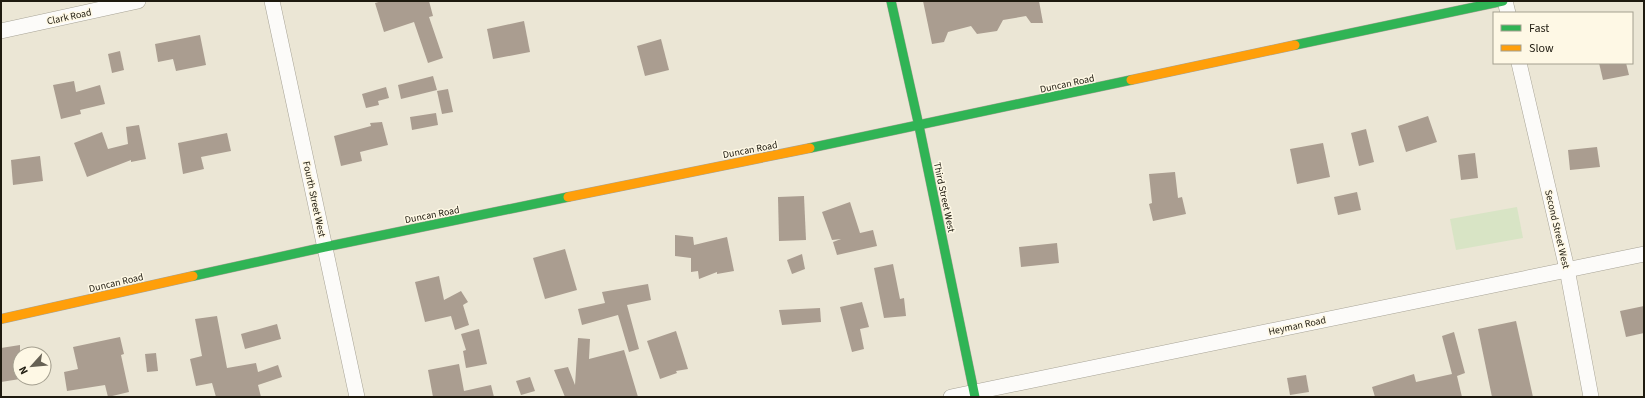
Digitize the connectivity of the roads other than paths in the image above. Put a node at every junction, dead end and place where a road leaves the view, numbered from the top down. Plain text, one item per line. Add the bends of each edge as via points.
1 (138, 1) edge
2 (272, 1) edge
3 (891, 1) edge
4 (1504, 1) edge
5 (1508, 12) edge
6 (1, 31) edge
7 (1520, 64) edge
8 (919, 126) junction
9 (325, 247) junction
10 (1644, 254) edge
11 (1567, 269) junction
12 (1, 319) edge
13 (974, 394) edge
14 (357, 397) edge
15 (951, 397) edge
16 (1591, 397) edge

1 - 6 street, Clark Road
2 - 9 street, Fourth Street West
3 - 8 street, Third Street West
4 - 5 street
4 - 8 street, Duncan Road
7 - 11 street, Second Street West
8 - 9 street, Duncan Road
8 - 13 street, Third Street West
9 - 12 street, Duncan Road
9 - 14 street, Fourth Street West
10 - 11 street, Heyman Road
11 - 13 street, Heyman Road
11 - 16 street, Second Street West
13 - 15 street, Heyman Road

